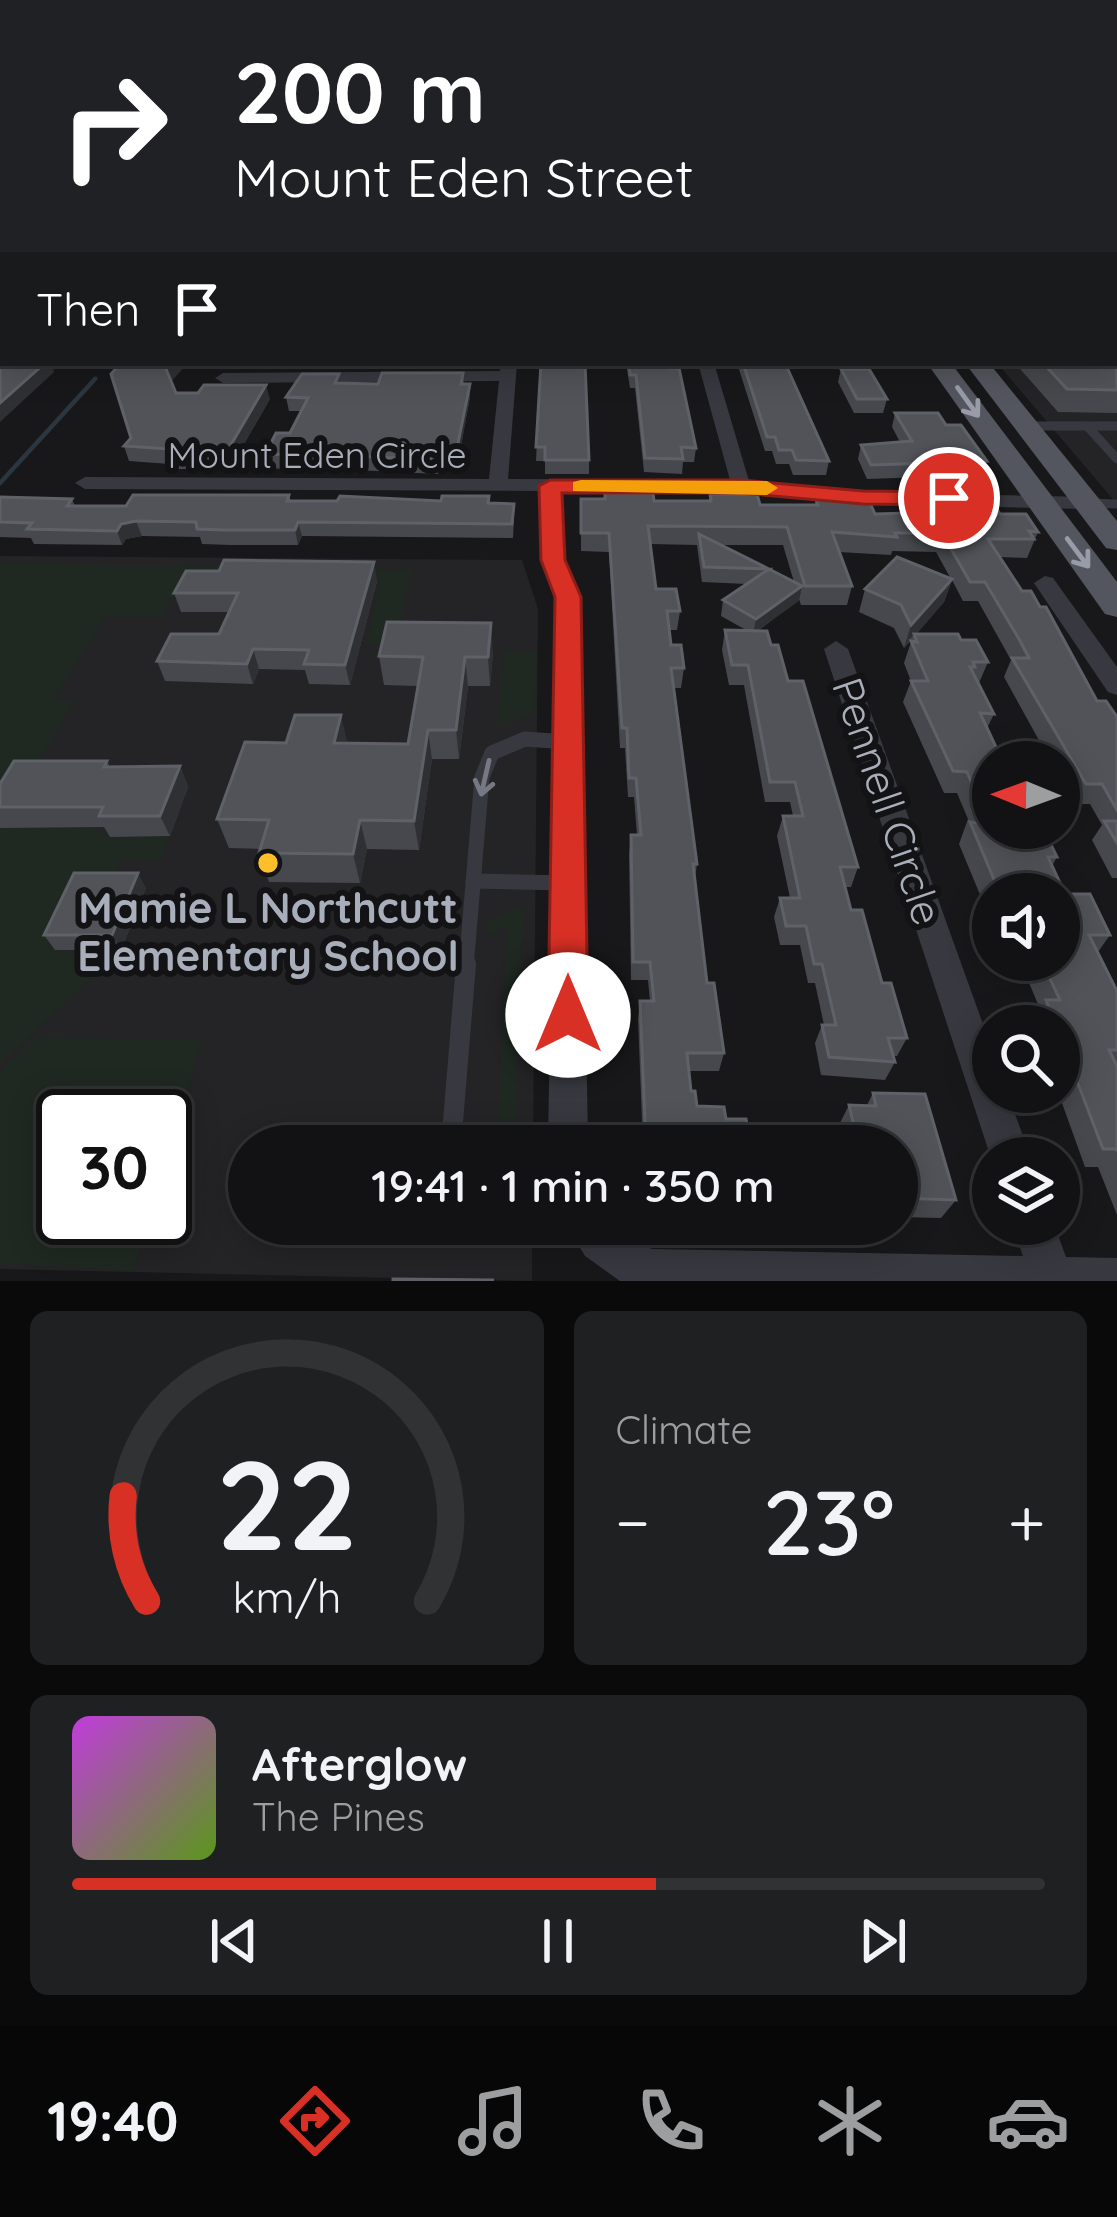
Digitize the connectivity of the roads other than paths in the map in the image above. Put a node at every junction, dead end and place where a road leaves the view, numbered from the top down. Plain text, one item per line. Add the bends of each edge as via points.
1 (707, 366) edge
2 (941, 366) edge
3 (979, 366) edge
4 (508, 370) edge
5 (223, 378) dead end
6 (1027, 426) junction
7 (1087, 426) junction
8 (1117, 426) edge
9 (1117, 459) edge
10 (85, 483) dead end
11 (550, 486) junction
12 (741, 486) junction
13 (498, 487) junction
14 (1039, 501) junction
15 (1102, 504) edge
16 (1117, 541) edge
17 (1045, 583) dead end
18 (1117, 606) edge
19 (836, 649) dead end
20 (1117, 686) edge
21 (568, 742) junction
22 (473, 881) junction
23 (568, 883) junction
24 (453, 1125) edge
25 (568, 1125) edge
26 (1003, 1137) edge
27 (606, 1245) edge
28 (1040, 1245) edge
29 (1052, 1278) edge
30 (1117, 1280) edge

1 - 12 street
2 -> 14 main road
3 - 6 main road
4 - 5 street
4 - 13 street
6 - 7 lane
6 - 15 main road
7 - 8 lane
7 - 9 lane
10 - 13 street, Mount Eden Circle
11 - 12 street, Mount Eden Circle
11 - 13 street, Mount Eden Circle
11 - 21 street via 553,560 568,597
12 - 14 street, Mount Eden Circle
14 - 15 street, Mount Eden Circle
14 -> 18 main road
15 - 16 main road
17 - 20 street
19 - 26 street, Pennell Circle
21 -> 22 lane via 525,739 492,753 482,777
21 - 23 street
22 - 23 lane
22 - 24 lane
23 - 25 street
27 - 29 street via 627,1265 652,1271
28 - 29 street
29 - 30 street

